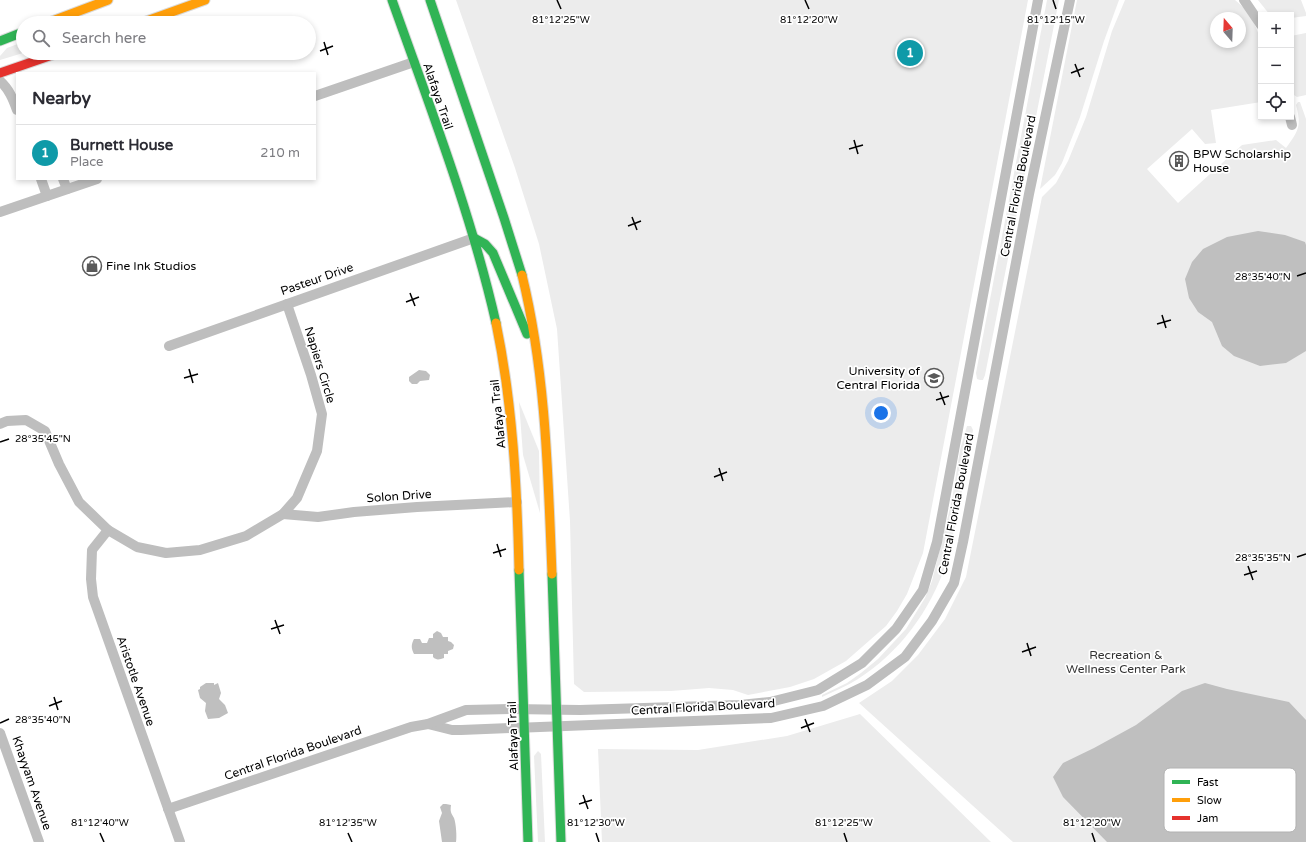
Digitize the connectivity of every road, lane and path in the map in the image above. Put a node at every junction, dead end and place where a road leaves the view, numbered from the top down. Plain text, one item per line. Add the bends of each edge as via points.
1 (108, 0) edge
2 (205, 0) edge
3 (392, 0) edge
4 (430, 0) edge
5 (1038, 0) edge
6 (1070, 0) edge
7 (1244, 0) edge
8 (66, 16) edge
9 (160, 16) edge
10 (1258, 20) edge
11 (16, 35) edge
12 (1, 40) edge
13 (37, 60) edge
14 (34, 61) junction
15 (414, 62) junction
16 (30, 72) edge
17 (0, 73) edge
18 (0, 81) edge
19 (316, 96) edge
20 (16, 108) edge
21 (41, 180) edge
22 (91, 180) edge
23 (65, 184) edge
24 (47, 196) junction
25 (0, 212) edge
26 (474, 238) junction
27 (287, 304) junction
28 (169, 346) dead end
29 (538, 359) junction
30 (0, 424) edge
31 (517, 502) junction
32 (283, 514) junction
33 (108, 530) junction
34 (524, 709) junction
35 (556, 710) junction
36 (428, 724) junction
37 (557, 726) junction
38 (524, 728) junction
39 (0, 733) edge
40 (168, 809) junction
41 (38, 842) edge
42 (180, 842) edge
43 (528, 842) edge
44 (561, 842) edge

1 - 8 main road
2 - 9 main road
3 - 15 main road, Alafaya Trail
4 - 29 main road, Alafaya Trail via 508,229 520,270
5 - 35 street, Central Florida Boulevard via 937,542 923,590 896,629 862,663 818,690 770,702 740,705
6 - 37 street, Central Florida Boulevard via 1029,194 954,583 932,621 905,657 867,685 824,706 771,718
7 - 10 street
11 - 12 main road
13 - 14 main road
14 - 16 street
14 - 17 main road
15 - 19 street
15 - 26 main road, Alafaya Trail
18 - 20 street via 6,86
21 - 24 street
22 - 23 street
23 - 24 street
24 - 25 street
26 - 27 street, Pasteur Drive
26 - 29 main road via 487,244 494,253
26 - 31 main road, Alafaya Trail via 496,323 504,368
27 - 28 street, Pasteur Drive
27 - 32 street, Napiers Circle via 322,414 317,452 297,498
29 - 35 main road, Alafaya Trail via 548,467
30 - 33 street, Napiers Circle via 26,420 45,431 79,502
31 - 32 street, Solon Drive via 417,507 318,517
31 - 34 main road, Alafaya Trail
32 - 33 street, Napiers Circle via 246,536 200,550 166,553 137,547
33 - 40 street, Aristotle Avenue via 92,550 93,597
34 - 35 street, Central Florida Boulevard
34 - 36 street, Central Florida Boulevard via 466,710
34 - 38 main road, Alafaya Trail
35 - 37 main road, Alafaya Trail
36 - 38 street, Central Florida Boulevard via 457,730
36 - 40 street, Central Florida Boulevard via 411,727
37 - 38 street, Central Florida Boulevard
37 - 44 main road, Alafaya Trail
38 - 43 main road, Alafaya Trail
39 - 41 street, Khayyam Avenue
40 - 42 street, Aristotle Avenue

